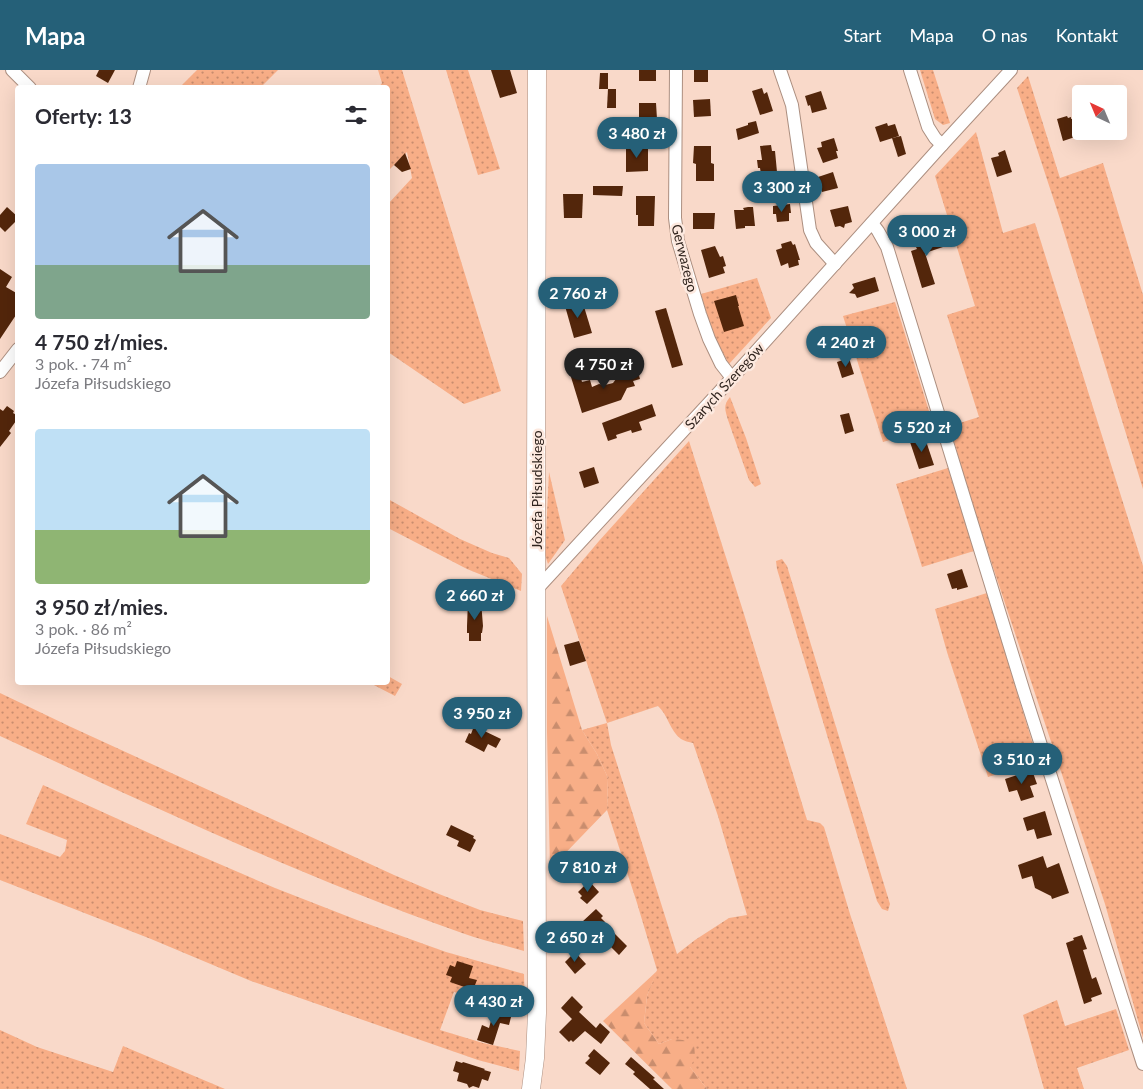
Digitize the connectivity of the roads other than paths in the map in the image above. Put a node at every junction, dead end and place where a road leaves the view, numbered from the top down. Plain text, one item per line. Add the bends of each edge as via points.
1 (12, 70) edge
2 (144, 70) edge
3 (537, 70) edge
4 (676, 70) edge
5 (780, 70) edge
6 (910, 70) edge
7 (1011, 70) edge
8 (27, 85) edge
9 (140, 85) edge
10 (942, 145) junction
11 (872, 223) junction
12 (835, 264) junction
13 (15, 353) edge
14 (0, 372) edge
15 (732, 378) junction
16 (536, 589) junction
17 (1143, 1064) edge
18 (531, 1089) edge

1 - 8 street
2 - 9 street
3 - 16 street, Józefa Piłsudskiego
4 - 15 street, Gerwazego via 676,230 703,324 721,364
5 - 12 street via 792,106 810,230 816,243
6 - 10 street via 928,128
7 - 10 street, Szarych Szeregów
10 - 11 street, Szarych Szeregów
11 - 12 street, Szarych Szeregów
11 - 17 street via 887,247
12 - 15 street, Szarych Szeregów
13 - 14 street
15 - 16 street, Szarych Szeregów
16 - 18 street, Józefa Piłsudskiego via 537,1013

